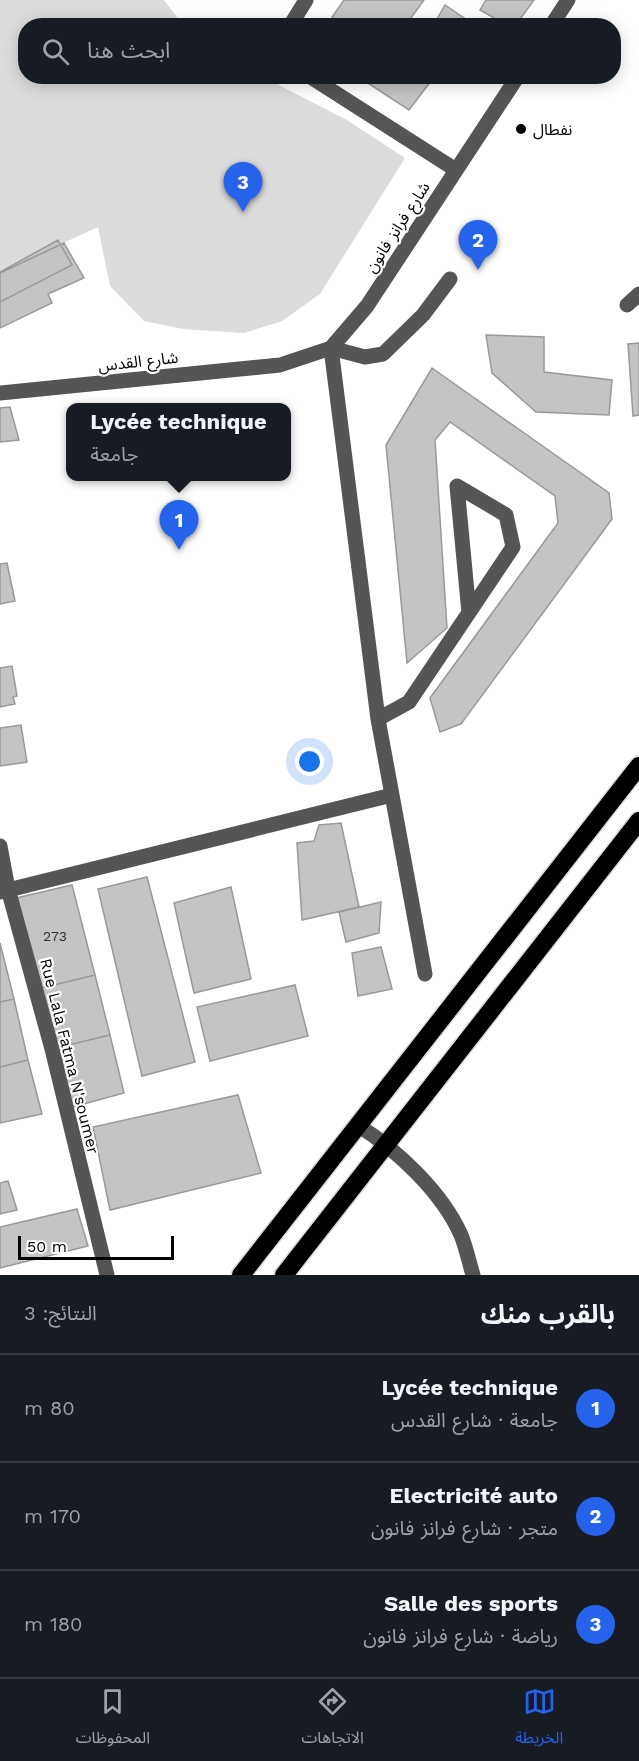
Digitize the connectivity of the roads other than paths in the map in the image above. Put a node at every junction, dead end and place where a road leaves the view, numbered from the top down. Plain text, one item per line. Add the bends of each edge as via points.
1 (306, 0) edge
2 (568, 0) edge
3 (295, 18) edge
4 (556, 18) edge
5 (322, 84) edge
6 (513, 84) edge
7 (456, 170) junction
8 (450, 279) dead end
9 (639, 294) edge
10 (627, 305) dead end
11 (331, 348) junction
12 (0, 393) edge
13 (469, 614) junction
14 (378, 719) junction
15 (639, 766) edge
16 (392, 795) junction
17 (639, 821) edge
18 (0, 846) edge
19 (4, 891) edge
20 (425, 974) dead end
21 (359, 1126) junction
22 (387, 1143) junction
23 (107, 1275) edge
24 (241, 1275) edge
25 (284, 1275) edge
26 (473, 1275) edge

1 - 3 street
2 - 4 street
5 - 7 street
6 - 7 street, شارع فرانز فانون
7 - 11 street, شارع فرانز فانون via 367,306
8 - 11 street via 423,315 383,354 365,357
9 - 10 street
11 - 12 street, شارع القدس via 280,365
11 - 14 street
13 - 13 street via 513,547 506,515 457,486
13 - 14 street via 409,702
14 - 16 street
15 - 21 highway
16 - 19 street
16 - 20 street
17 - 22 highway
18 - 19 street, Rue Lala Fatma N'soumer
19 - 23 street, Rue Lala Fatma N'soumer via 52,1049
21 - 22 street
21 - 24 highway
22 - 25 highway
22 - 26 street via 433,1191 460,1234

